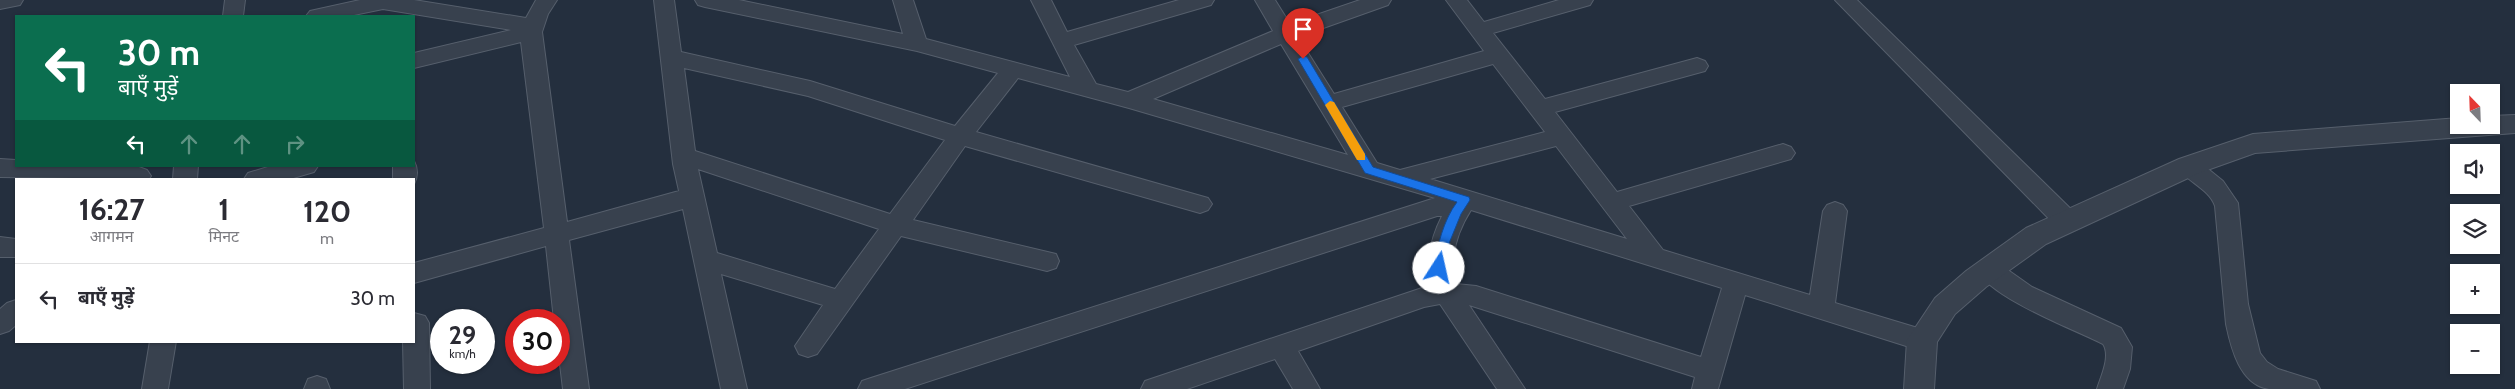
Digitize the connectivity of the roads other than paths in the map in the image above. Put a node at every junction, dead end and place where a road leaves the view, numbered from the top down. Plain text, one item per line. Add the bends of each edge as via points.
1 (13, 0) edge
2 (235, 0) edge
3 (547, 0) edge
4 (664, 0) edge
5 (706, 0) edge
6 (903, 0) edge
7 (1041, 0) edge
8 (1204, 0) edge
9 (1265, 0) edge
10 (1381, 0) edge
11 (1456, 0) edge
12 (1583, 0) edge
13 (1844, 0) edge
14 (0, 2) edge
15 (375, 2) edge
16 (233, 15) edge
17 (321, 15) edge
18 (532, 29) junction
19 (1480, 30) junction
20 (1287, 33) junction
21 (1061, 41) junction
22 (917, 44) junction
23 (1498, 55) junction
24 (670, 57) junction
25 (415, 60) edge
26 (1697, 66) dead end
27 (1013, 69) junction
28 (1089, 90) junction
29 (1129, 100) junction
30 (1329, 103) junction
31 (1540, 108) junction
32 (2515, 124) edge
33 (960, 136) junction
34 (1561, 136) junction
35 (1783, 154) dead end
36 (684, 156) junction
37 (2189, 166) junction
38 (302, 167) edge
39 (0, 168) edge
40 (1369, 170) junction
41 (141, 174) edge
42 (260, 178) edge
43 (1398, 179) junction
44 (692, 197) junction
45 (1612, 202) junction
46 (1200, 204) dead end
47 (1462, 204) junction
48 (1835, 211) dead end
49 (2067, 221) junction
50 (896, 225) junction
51 (556, 234) junction
52 (0, 247) edge
53 (15, 248) edge
54 (1655, 258) junction
55 (705, 259) junction
56 (1047, 261) dead end
57 (1989, 270) junction
58 (415, 274) edge
59 (1736, 283) junction
60 (1446, 293) junction
61 (842, 301) junction
62 (1821, 309) junction
63 (416, 323) dead end
64 (1922, 340) junction
65 (163, 343) edge
66 (808, 346) dead end
67 (1281, 346) junction
68 (1708, 380) edge
69 (152, 388) edge
70 (417, 389) edge
71 (576, 389) edge
72 (734, 389) edge
73 (871, 389) edge
74 (1154, 389) edge
75 (1307, 389) edge
76 (1512, 389) edge
77 (1919, 389) edge
78 (2110, 389) edge
79 (2307, 389) edge

1 - 14 street
2 - 16 street
3 - 18 street
4 - 24 street
5 - 22 street
6 - 22 street
7 - 21 street
8 - 21 street
9 - 20 street
10 - 20 street
11 - 19 street
12 - 19 street
13 - 49 street
15 - 17 street
15 - 18 street
18 - 25 street
18 - 51 street
19 - 23 street
20 - 29 street
20 - 30 street
21 - 28 street
22 - 27 street
23 - 30 street
23 - 31 street
24 - 33 street via 810,89
24 - 36 street
26 - 31 street
27 - 28 street
27 - 33 street
28 - 29 street
29 - 40 street
30 - 40 street
31 - 34 street
32 - 37 street via 2253,144
33 - 46 street
33 - 50 street
34 - 43 street
34 - 45 street
35 - 45 street
36 - 44 street
36 - 50 street
37 - 49 street
37 - 79 street via 2215,188 2226,204 2238,318 2251,360 2256,369 2275,380
38 - 42 street
39 - 41 street
40 - 43 street
43 - 47 street
44 - 51 street
44 - 55 street
45 - 54 street
47 - 54 street
47 - 60 street via 1444,241 1440,259 1439,268
47 - 73 street via 1426,209
48 - 62 street
49 - 57 street via 2036,236
50 - 56 street
50 - 61 street
51 - 58 street
51 - 71 street
52 - 53 street
54 - 59 street
55 - 61 street
55 - 72 street
57 - 64 street via 1945,306
57 - 78 street via 2023,294 2118,341 2117,369
59 - 62 street
59 - 68 street
60 - 67 street via 1423,297
60 - 68 street via 1476,296
60 - 76 street
61 - 66 street
62 - 64 street
63 - 70 street
64 - 77 street
65 - 69 street
67 - 74 street
67 - 75 street

